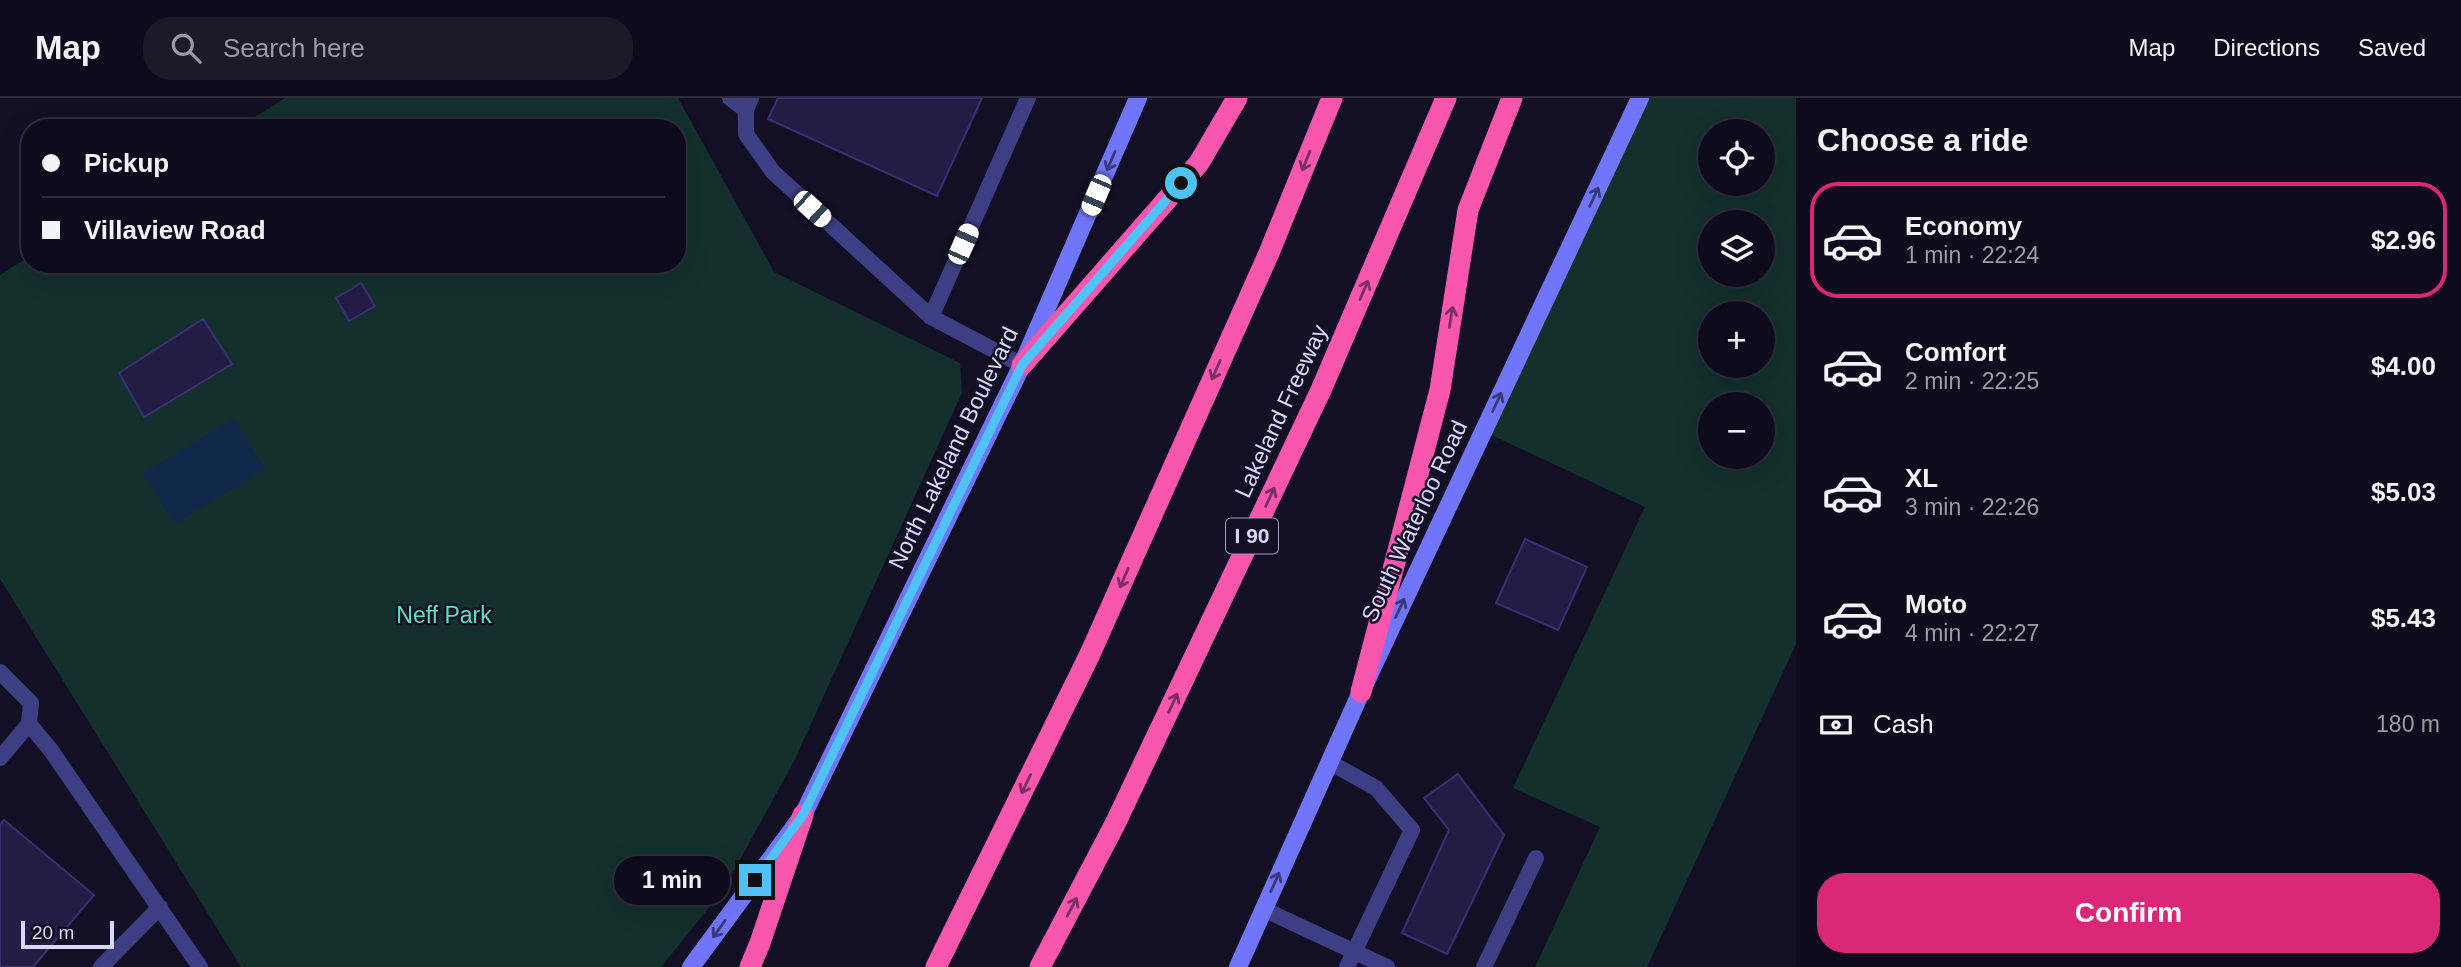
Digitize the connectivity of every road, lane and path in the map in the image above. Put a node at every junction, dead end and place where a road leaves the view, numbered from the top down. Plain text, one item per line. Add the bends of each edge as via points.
1 (730, 98) edge
2 (1028, 98) edge
3 (1138, 98) edge
4 (1237, 98) edge
5 (1332, 98) edge
6 (1446, 98) edge
7 (1513, 98) edge
8 (1640, 98) edge
9 (749, 104) edge
10 (931, 317) junction
11 (1022, 365) junction
12 (0, 672) edge
13 (1361, 692) junction
14 (29, 723) junction
15 (0, 758) edge
16 (1329, 762) junction
17 (803, 815) junction
18 (1536, 858) dead end
19 (160, 907) junction
20 (1263, 909) junction
21 (1355, 951) junction
22 (101, 967) edge
23 (201, 967) edge
24 (691, 967) edge
25 (750, 967) edge
26 (936, 967) edge
27 (1040, 967) edge
28 (1238, 967) edge
29 (1347, 967) edge
30 (1387, 967) edge
31 (1484, 967) edge

1 - 9 lane
2 - 10 lane
3 -> 11 street, North Lakeland Boulevard
4 - 11 highway via 1199,163
5 -> 26 highway via 1269,253 1090,654
27 -> 6 highway, Lakeland Freeway / I 90 via 1115,824 1321,390
13 -> 7 highway via 1440,390 1468,210
13 -> 8 street, South Waterloo Road
9 - 10 lane via 746,134 773,172
10 - 11 lane
11 - 17 street, North Lakeland Boulevard
12 - 14 lane via 32,703
13 - 16 street, South Waterloo Road
14 - 15 lane
14 - 19 lane
20 -> 16 street, South Waterloo Road
16 - 21 lane via 1376,789 1412,830
17 -> 24 street, North Lakeland Boulevard
17 - 25 highway
18 - 31 lane
19 - 22 lane
19 - 23 lane
20 - 21 lane
20 - 28 street, South Waterloo Road
21 - 29 lane
21 - 30 lane

